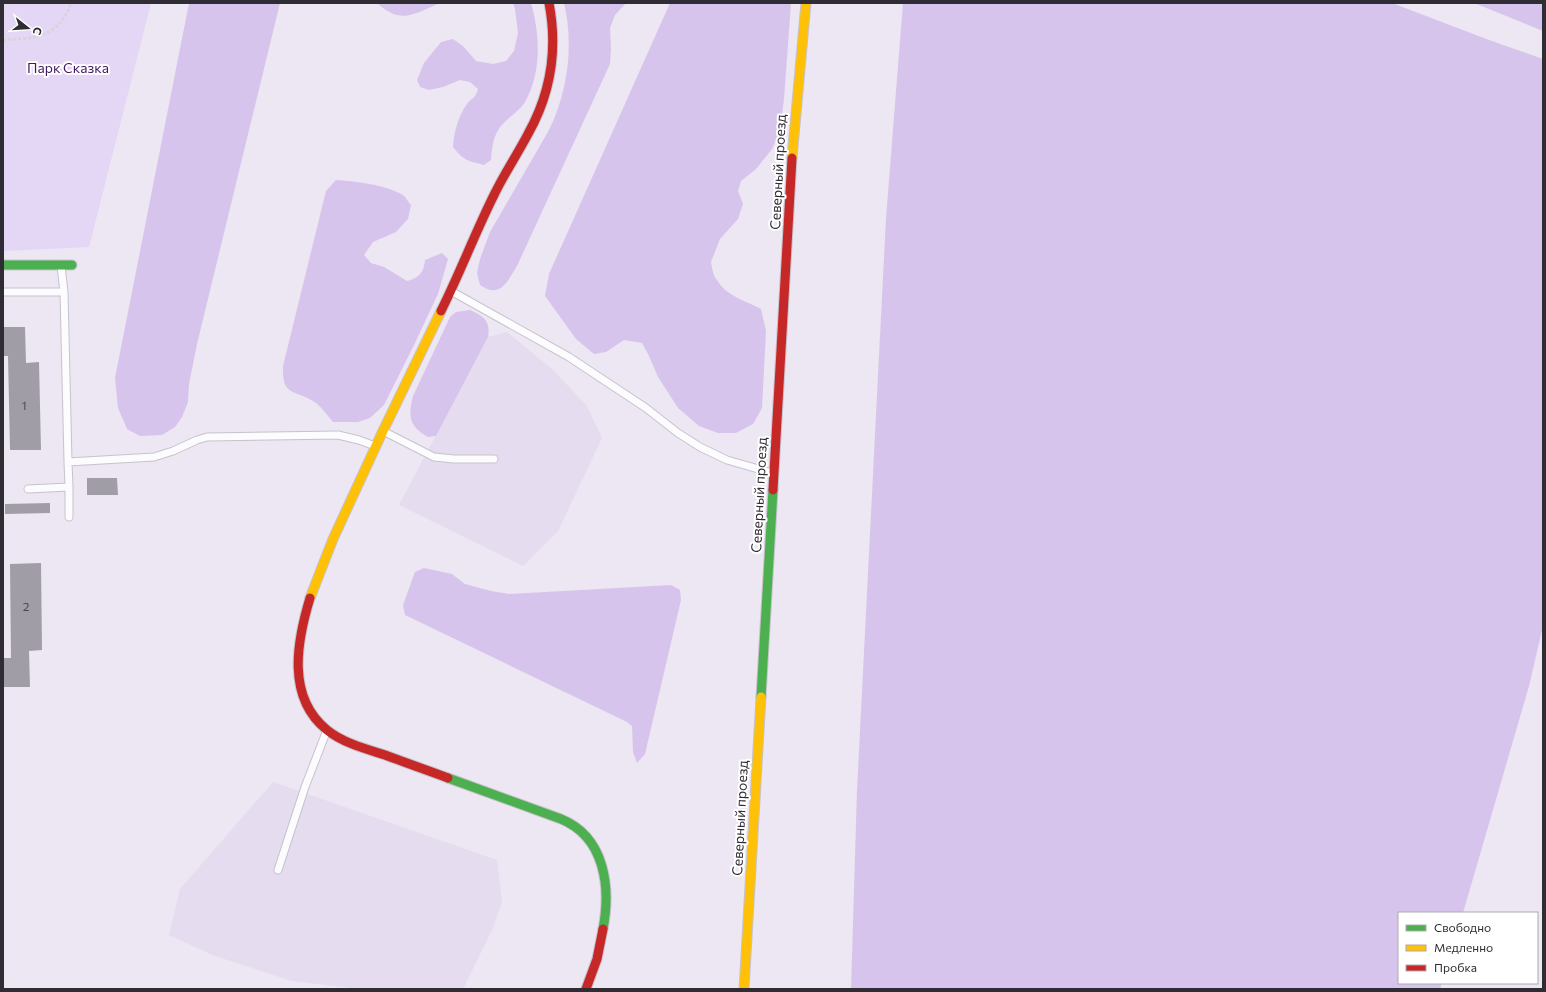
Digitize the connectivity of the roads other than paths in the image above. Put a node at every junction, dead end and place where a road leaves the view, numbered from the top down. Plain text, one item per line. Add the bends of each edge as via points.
1 (549, 3) edge
2 (806, 3) edge
3 (3, 265) edge
4 (60, 265) junction
5 (72, 265) dead end
6 (451, 291) junction
7 (3, 292) edge
8 (64, 292) junction
9 (383, 431) junction
10 (375, 446) junction
11 (494, 459) dead end
12 (68, 462) junction
13 (774, 474) junction
14 (69, 487) junction
15 (28, 489) dead end
16 (69, 517) dead end
17 (327, 730) junction
18 (278, 870) dead end
19 (586, 989) edge
20 (744, 989) edge

1 - 6 street via 554,22 554,49 552,72 546,94 539,112 494,194
2 - 13 street, Северный проезд via 794,132
3 - 4 street
4 - 5 street
4 - 8 lane
6 - 9 street
6 - 13 lane via 569,357 700,447 727,460
7 - 8 lane
8 - 12 lane
9 - 10 street
9 - 11 lane via 439,458
10 - 12 lane via 338,435 220,436 197,440 154,457
10 - 17 street via 323,564 299,636 297,660 301,689 317,720
12 - 14 lane
13 - 20 street, Северный проезд
14 - 15 lane
14 - 16 lane
17 - 18 lane
17 - 19 street via 359,746 543,812 570,824 590,842 600,860 605,884 600,945

